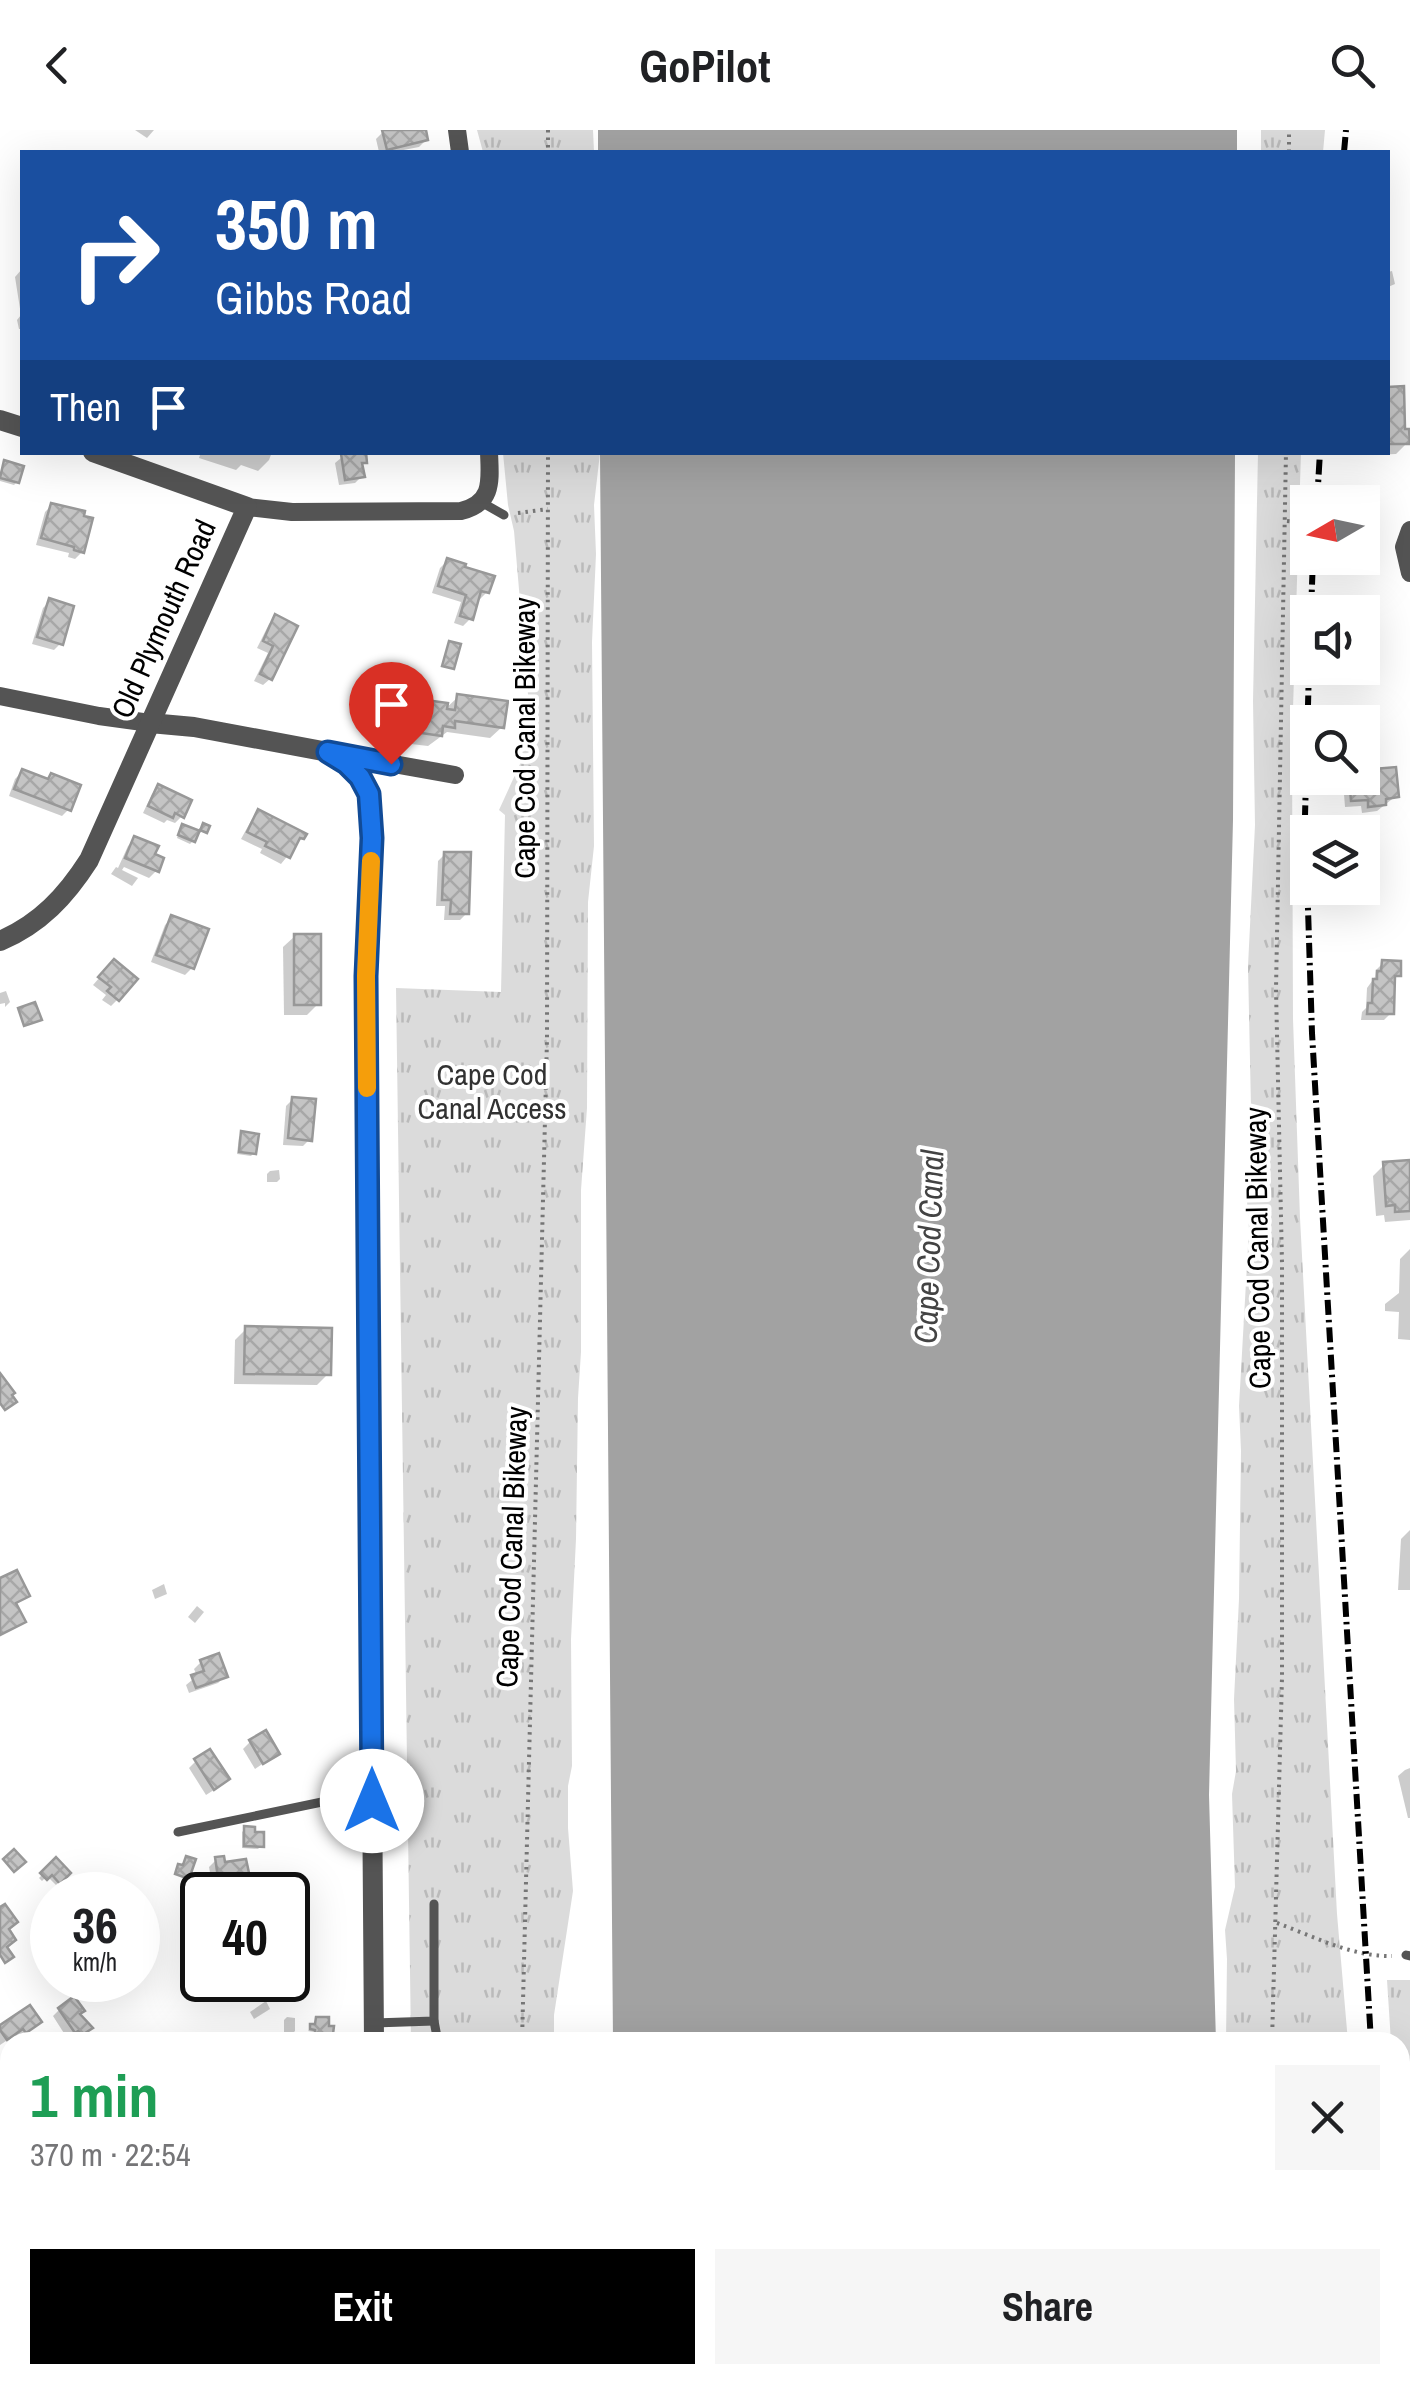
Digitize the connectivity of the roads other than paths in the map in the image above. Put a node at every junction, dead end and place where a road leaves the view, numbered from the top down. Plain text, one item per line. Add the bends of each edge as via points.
1 (101, 455) edge
2 (489, 455) edge
3 (481, 502) junction
4 (247, 507) junction
5 (504, 515) road end
6 (1410, 530) edge
7 (1410, 573) edge
8 (0, 696) edge
9 (150, 722) junction
10 (328, 752) junction
11 (455, 776) dead end
12 (0, 941) edge
13 (372, 1791) junction
14 (178, 1832) dead end
15 (434, 1904) dead end
16 (434, 2021) junction
17 (374, 2032) edge
18 (379, 2032) edge
19 (436, 2032) edge

1 - 4 street
2 - 3 street via 490,480
3 - 4 street, Old Plymouth Road via 461,510
3 - 5 lane
4 - 9 street, Old Plymouth Road
6 - 7 street via 1404,547
8 - 9 street
9 - 10 street
9 - 12 street, Old Plymouth Road via 73,884 32,924
10 - 11 street
10 - 13 street via 360,777 369,794 372,838 366,995
13 - 14 lane
13 - 17 street
15 - 16 lane
16 - 18 lane
16 - 19 lane

